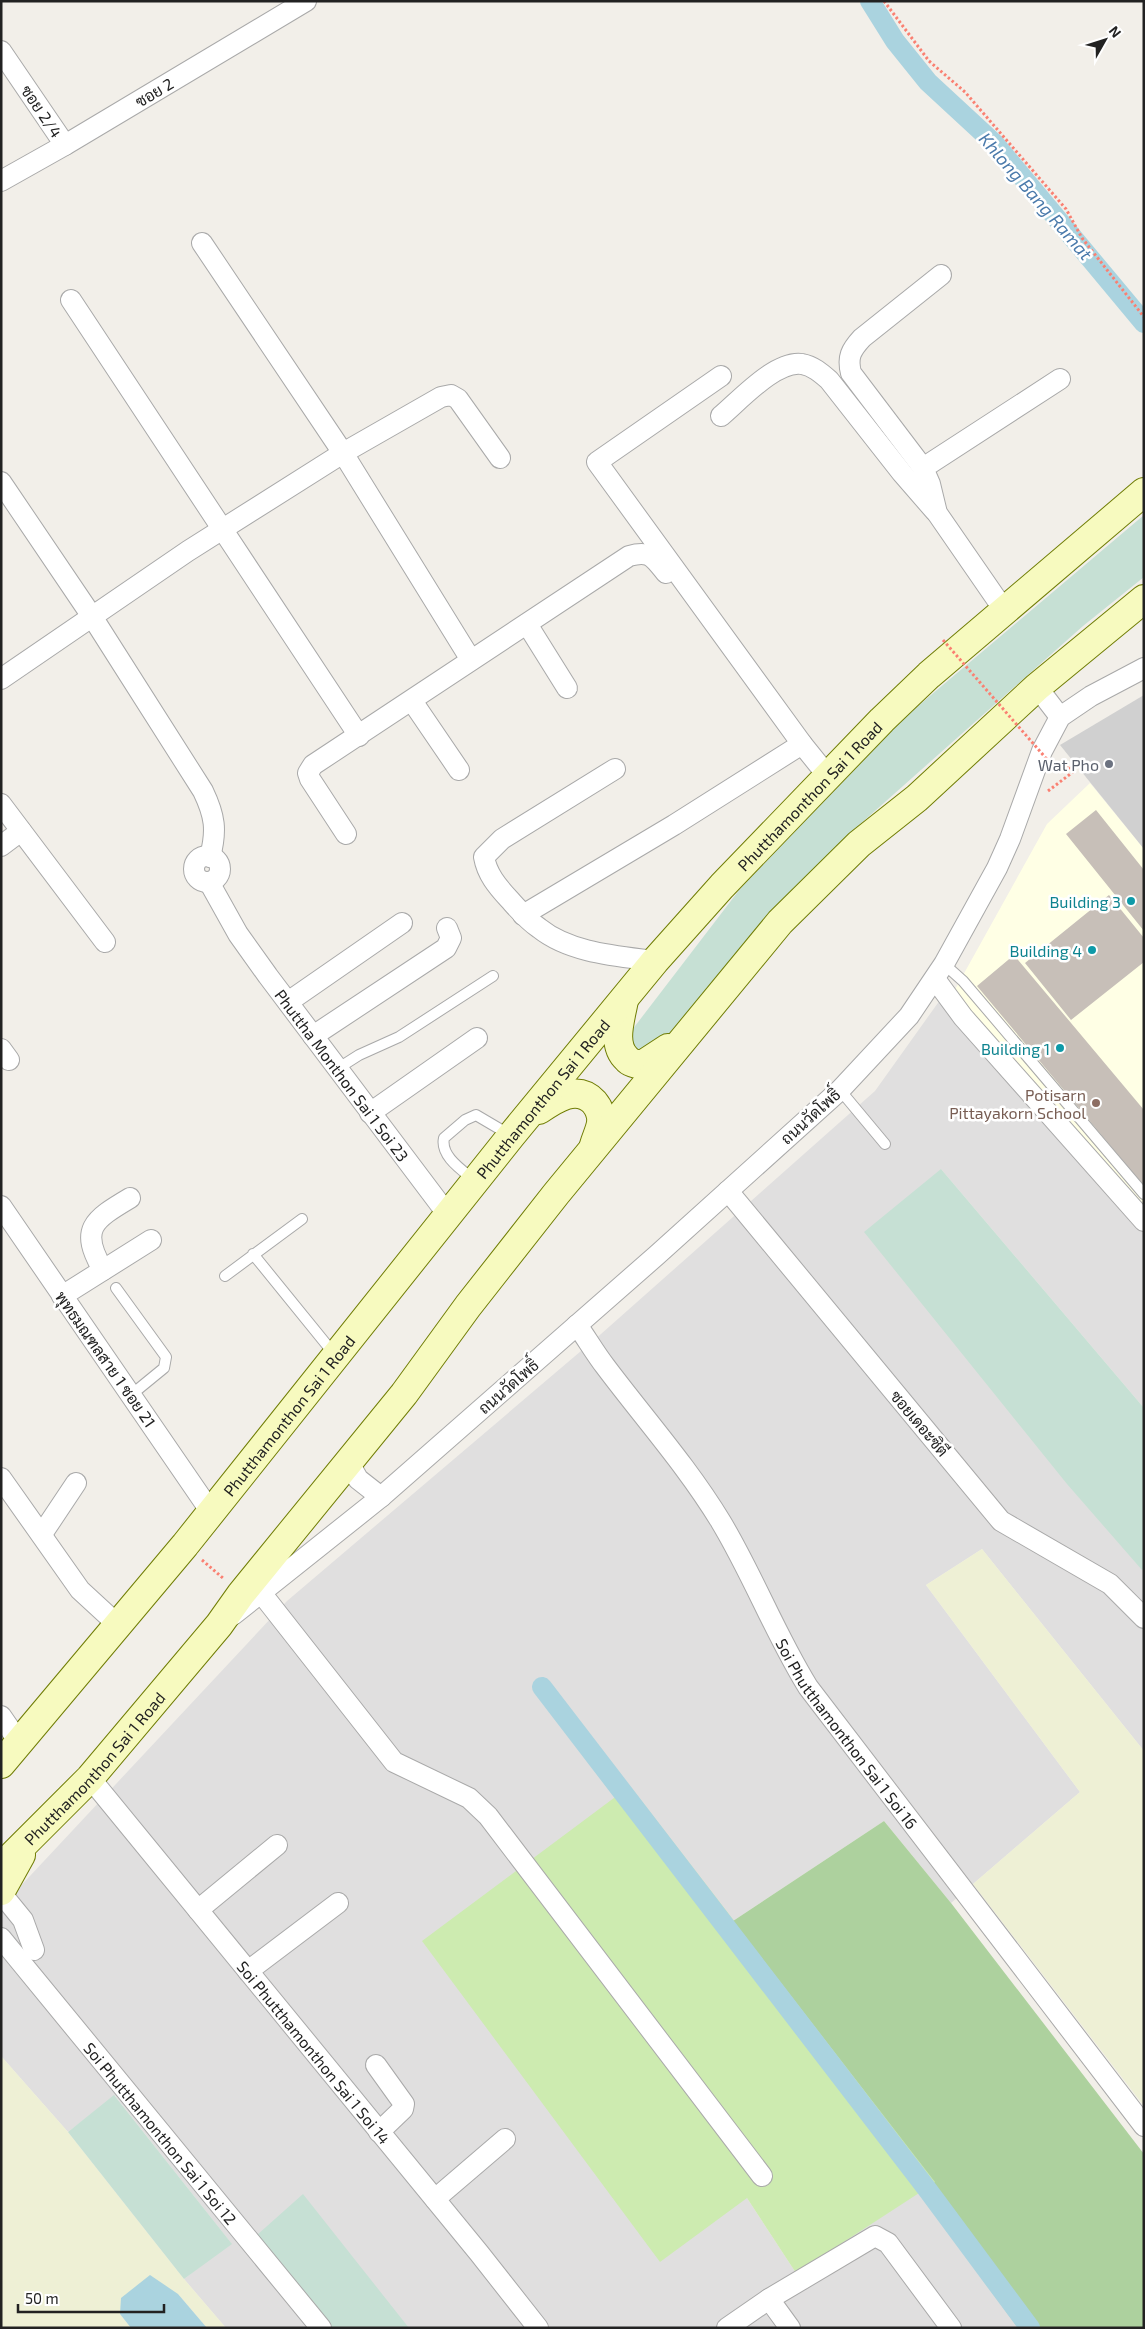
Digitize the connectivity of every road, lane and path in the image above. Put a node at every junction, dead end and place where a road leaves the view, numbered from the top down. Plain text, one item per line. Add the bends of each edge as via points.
1 (306, 1) edge
2 (884, 1) edge
3 (1, 51) edge
4 (65, 146) junction
5 (1, 181) edge
6 (202, 243) dead end
7 (941, 275) dead end
8 (71, 300) dead end
9 (1144, 317) edge
10 (720, 376) dead end
11 (1060, 379) dead end
12 (722, 416) dead end
13 (342, 453) junction
14 (500, 458) dead end
15 (922, 468) junction
16 (1, 482) edge
17 (1144, 492) edge
18 (937, 513) junction
19 (222, 530) junction
20 (680, 590) dead end
21 (1144, 599) edge
22 (1004, 610) junction
23 (93, 618) junction
24 (526, 624) junction
25 (943, 640) dead end
26 (471, 660) junction
27 (1144, 668) edge
28 (1, 679) edge
29 (1037, 687) junction
30 (567, 688) dead end
31 (412, 701) junction
32 (1060, 717) junction
33 (359, 736) junction
34 (802, 744) junction
35 (615, 769) dead end
36 (459, 770) dead end
37 (827, 775) junction
38 (1029, 785) junction
39 (1, 804) edge
40 (21, 831) junction
41 (346, 834) dead end
42 (1, 846) edge
43 (523, 915) junction
44 (402, 923) dead end
45 (447, 928) dead end
46 (105, 942) dead end
47 (655, 961) junction
48 (940, 972) junction
49 (493, 976) dead end
50 (624, 999) junction
51 (288, 1002) junction
52 (313, 1036) junction
53 (478, 1038) dead end
54 (684, 1038) junction
55 (337, 1069) junction
56 (840, 1090) junction
57 (370, 1113) junction
58 (517, 1128) junction
59 (885, 1144) dead end
60 (593, 1149) junction
61 (474, 1180) junction
62 (728, 1191) junction
63 (1144, 1194) edge
64 (130, 1198) dead end
65 (1, 1206) edge
66 (448, 1215) junction
67 (302, 1219) dead end
68 (1144, 1221) edge
69 (151, 1240) dead end
70 (254, 1254) junction
71 (104, 1270) junction
72 (225, 1276) dead end
73 (116, 1288) dead end
74 (62, 1296) junction
75 (577, 1325) junction
76 (335, 1356) junction
77 (131, 1395) junction
78 (349, 1463) junction
79 (1, 1478) edge
80 (76, 1483) dead end
81 (381, 1497) junction
82 (211, 1512) junction
83 (42, 1534) junction
84 (185, 1545) junction
85 (252, 1594) junction
86 (1144, 1618) edge
87 (118, 1625) junction
88 (1, 1716) edge
89 (19, 1742) junction
90 (1, 1764) edge
91 (90, 1778) junction
92 (26, 1845) junction
93 (276, 1845) dead end
94 (1, 1867) edge
95 (1, 1892) edge
96 (338, 1903) dead end
97 (198, 1910) junction
98 (1, 1938) edge
99 (34, 1950) dead end
100 (248, 1972) junction
101 (376, 2065) dead end
102 (1144, 2126) edge
103 (379, 2132) junction
104 (505, 2139) dead end
105 (762, 2176) dead end
106 (435, 2199) junction
107 (769, 2300) junction
108 (321, 2328) edge
109 (538, 2328) edge
110 (727, 2328) edge
111 (790, 2328) edge
112 (951, 2328) edge

1 - 4 street, ซอย 2
2 - 9 path via 929,60 965,92 1066,209 1082,238
3 - 4 street, ซอย 2/4
4 - 5 street, ซอย 2
6 - 13 street
7 - 15 street via 862,338 852,349 848,361 851,373
8 - 19 street
10 - 34 street via 597,462
11 - 15 street
12 - 18 street via 783,366 801,364 816,369 829,380 902,474
13 - 14 street via 441,397 451,395 458,399
13 - 19 street
13 - 26 street
15 - 18 street via 930,484
16 - 23 street
17 - 22 main road, Phutthamonthon Sai 1 Road
18 - 22 street
19 - 23 street
19 - 33 street
20 - 24 street via 653,557 642,552 629,556
21 - 29 main road, Phutthamonthon Sai 1 Road
22 - 37 main road, Phutthamonthon Sai 1 Road via 922,682
23 - 28 street
23 - 51 street, Phuttha Monthon Sai 1 Soi 23 via 203,791 214,820 210,857 219,864 220,872 209,882 238,934
24 - 26 street
24 - 30 street
25 - 38 path, bridge via 1058,772 1068,765 1073,772 1047,792
26 - 31 street
27 - 32 street, ถนนวัดโพธิ์ via 1091,696
29 - 32 street
29 - 54 main road, Phutthamonthon Sai 1 Road via 916,798 859,844 780,922
31 - 33 street
31 - 36 street
32 - 38 street, ถนนวัดโพธิ์
33 - 41 street via 314,765 308,773
34 - 37 street
34 - 43 street
35 - 43 street via 502,839 484,857 495,883
37 - 47 main road, Phutthamonthon Sai 1 Road
38 - 48 street, ถนนวัดโพธิ์ via 997,868
39 - 40 street
40 - 42 street
40 - 46 street
43 - 47 street via 560,941 594,951
44 - 51 street
45 - 52 street via 451,938 446,948
47 - 50 main road, Phutthamonthon Sai 1 Road
48 - 56 street, ถนนวัดโพธิ์ via 909,1016
48 - 63 lane via 963,981
48 - 68 street via 963,1017
49 - 55 lane via 399,1036
50 - 54 main road via 618,1036 620,1049 627,1060 642,1065
50 - 58 main road, Phutthamonthon Sai 1 Road
51 - 52 street, Phuttha Monthon Sai 1 Soi 23
52 - 55 street, Phuttha Monthon Sai 1 Soi 23
53 - 57 street
54 - 60 main road, Phutthamonthon Sai 1 Road
55 - 57 street, Phuttha Monthon Sai 1 Soi 23
56 - 59 lane
56 - 62 street, ถนนวัดโพธิ์
57 - 66 street, Phuttha Monthon Sai 1 Soi 23
58 - 60 main road via 560,1096 576,1093 588,1096 600,1108 601,1122
58 - 61 main road, Phutthamonthon Sai 1 Road
58 - 61 lane via 476,1116 464,1120 444,1138 444,1148 449,1157
60 - 78 main road, Phutthamonthon Sai 1 Road
61 - 66 main road, Phutthamonthon Sai 1 Road
62 - 75 street, ถนนวัดโพธิ์
62 - 86 street, ซอยเดอะซิตี via 1001,1521 1110,1584
64 - 71 street via 109,1211 92,1229 89,1238 92,1252
65 - 74 street, พุทธมณฑลสาย 1 ซอย 21
66 - 76 main road, Phutthamonthon Sai 1 Road
67 - 70 lane
69 - 71 street
70 - 72 lane
70 - 76 lane
71 - 74 street
73 - 77 lane via 166,1358 164,1368
74 - 77 street, พุทธมณฑลสาย 1 ซอย 21
75 - 81 street, ถนนวัดโพธิ์
75 - 102 street, Soi Phutthamonthon Sai 1 Soi 16 via 698,1486 721,1522 808,1687
76 - 82 main road, Phutthamonthon Sai 1 Road
77 - 82 street, พุทธมณฑลสาย 1 ซอย 21
78 - 81 street via 358,1479
78 - 85 main road, Phutthamonthon Sai 1 Road
79 - 83 street
80 - 83 street
81 - 85 street, ถนนวัดโพธิ์
82 - 84 main road, Phutthamonthon Sai 1 Road
83 - 87 street via 80,1590
84 - 85 path
84 - 87 main road, Phutthamonthon Sai 1 Road
85 - 91 main road, Phutthamonthon Sai 1 Road via 219,1625
85 - 105 street via 394,1762 468,1798 488,1816
87 - 89 main road, Phutthamonthon Sai 1 Road
88 - 89 street
89 - 90 main road, Phutthamonthon Sai 1 Road
91 - 92 main road, Phutthamonthon Sai 1 Road
91 - 97 street, Soi Phutthamonthon Sai 1 Soi 14
92 - 94 main road, Phutthamonthon Sai 1 Road
92 - 95 main road
93 - 97 street
95 - 99 street via 23,1920
96 - 100 street
97 - 100 street, Soi Phutthamonthon Sai 1 Soi 14
98 - 108 street, Soi Phutthamonthon Sai 1 Soi 12
100 - 103 street, Soi Phutthamonthon Sai 1 Soi 14
101 - 103 street via 404,2104 403,2109
103 - 106 street, Soi Phutthamonthon Sai 1 Soi 14
104 - 106 street
106 - 109 street, Soi Phutthamonthon Sai 1 Soi 14
107 - 110 street
107 - 111 street
107 - 112 street via 875,2236 888,2244

